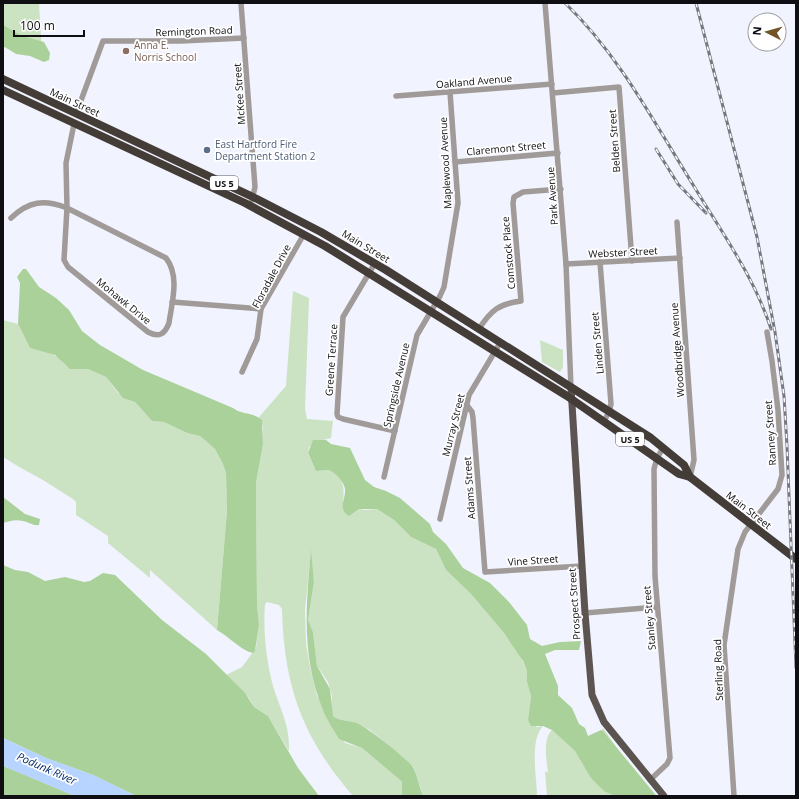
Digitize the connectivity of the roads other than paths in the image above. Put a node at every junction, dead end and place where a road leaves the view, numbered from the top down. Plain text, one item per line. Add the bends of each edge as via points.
1 (241, 3) edge
2 (546, 3) edge
3 (244, 38) junction
4 (3, 78) edge
5 (552, 84) junction
6 (3, 91) edge
7 (450, 92) junction
8 (553, 93) junction
9 (396, 96) dead end
10 (76, 114) junction
11 (74, 124) junction
12 (558, 153) junction
13 (455, 162) junction
14 (203, 173) junction
15 (199, 182) junction
16 (561, 189) junction
17 (253, 197) junction
18 (249, 206) junction
19 (67, 208) junction
20 (11, 218) dead end
21 (677, 222) dead end
22 (304, 234) junction
23 (680, 258) junction
24 (632, 261) junction
25 (600, 262) junction
26 (375, 263) junction
27 (566, 264) junction
28 (370, 273) junction
29 (172, 302) junction
30 (436, 302) junction
31 (261, 309) junction
32 (431, 311) junction
33 (479, 329) junction
34 (766, 332) dead end
35 (500, 343) junction
36 (496, 351) junction
37 (242, 372) dead end
38 (571, 388) junction
39 (571, 399) junction
40 (466, 404) junction
41 (609, 412) junction
42 (604, 421) junction
43 (395, 431) junction
44 (663, 448) junction
45 (657, 458) junction
46 (384, 477) dead end
47 (690, 477) junction
48 (440, 519) dead end
49 (751, 524) junction
50 (796, 559) edge
51 (582, 566) junction
52 (485, 572) joint
53 (657, 607) junction
54 (585, 613) junction
55 (650, 780) junction
56 (664, 796) edge
57 (734, 796) edge

1 - 3 street, McKee Street
2 - 5 street, Park Avenue
3 - 10 street, Remington Road via 103,41
3 - 17 street, McKee Street via 255,187
4 - 10 highway, Main Street / US 5
5 - 7 street, Oakland Avenue
5 - 8 street, Park Avenue
6 - 11 highway, Main Street / US 5
7 - 9 street, Oakland Avenue
7 - 13 street, Maplewood Avenue
8 - 12 street, Park Avenue
8 - 24 street, Belden Street via 619,86
10 - 14 highway, Main Street / US 5
11 - 15 highway, Main Street / US 5
11 - 19 street, Mohawk Drive via 66,163
12 - 13 street, Claremont Street
12 - 16 street, Park Avenue
13 - 30 street, Maplewood Avenue via 457,209 444,287
14 - 15 highway
14 - 17 highway, Main Street / US 5
15 - 18 highway, Main Street / US 5
16 - 27 street, Park Avenue
16 - 33 street, Comstock Place via 523,192 514,197 521,301 501,305
17 - 18 street, McKee Street
17 - 26 highway, Main Street / US 5
18 - 22 highway, Main Street / US 5
19 - 20 street via 51,204 29,204
19 - 29 street, Mohawk Drive via 166,258 174,274
19 - 29 street, Mohawk Drive via 64,260 68,267 155,336 162,335 167,329
21 - 23 street, Woodbridge Avenue
22 - 28 highway, Main Street / US 5
22 - 31 street, Floradale Drive
23 - 24 street, Webster Street
23 - 47 street, Woodbridge Avenue via 694,460
24 - 25 street, Webster Street
25 - 27 street, Webster Street
25 - 41 street, Linden Street via 611,404
26 - 28 street, Greene Terrace
26 - 30 highway, Main Street / US 5
27 - 38 street, Park Avenue
28 - 32 highway, Main Street / US 5
28 - 43 street, Greene Terrace via 343,317 338,418
29 - 31 street
30 - 32 street, Springside Avenue
30 - 33 highway, Main Street / US 5
31 - 37 street, Floradale Drive via 257,339
32 - 36 highway, Main Street / US 5
32 - 43 street, Springside Avenue via 417,335
33 - 35 highway, Main Street / US 5
34 - 49 street, Ranney Street via 778,410 782,475 778,489
35 - 36 street, Murray Street
35 - 38 highway, Main Street / US 5
36 - 39 highway, Main Street / US 5
36 - 40 street, Murray Street via 473,387
38 - 39 main road, Prospect Street
38 - 41 highway, Main Street / US 5
39 - 42 highway, Main Street / US 5
39 - 51 main road, Prospect Street
40 - 48 street, Murray Street
40 - 52 street, Adams Street via 473,418
41 - 42 street, Linden Street
41 - 44 highway, Main Street / US 5
42 - 45 highway, Main Street / US 5
43 - 46 street, Springside Avenue
44 - 45 street, Stanley Street
44 - 47 highway, Main Street / US 5 via 684,465
45 - 47 highway, Main Street / US 5 via 679,474
45 - 53 street, Stanley Street via 654,469 654,569
47 - 49 highway, Main Street / US 5
49 - 50 highway, Main Street / US 5
49 - 57 street, Sterling Road via 739,545 724,645
51 - 52 street, Vine Street
51 - 54 main road, Prospect Street
53 - 54 street
53 - 55 street, Stanley Street via 670,759
54 - 55 main road, Prospect Street via 591,684 596,707 604,722
55 - 56 main road, Prospect Street

